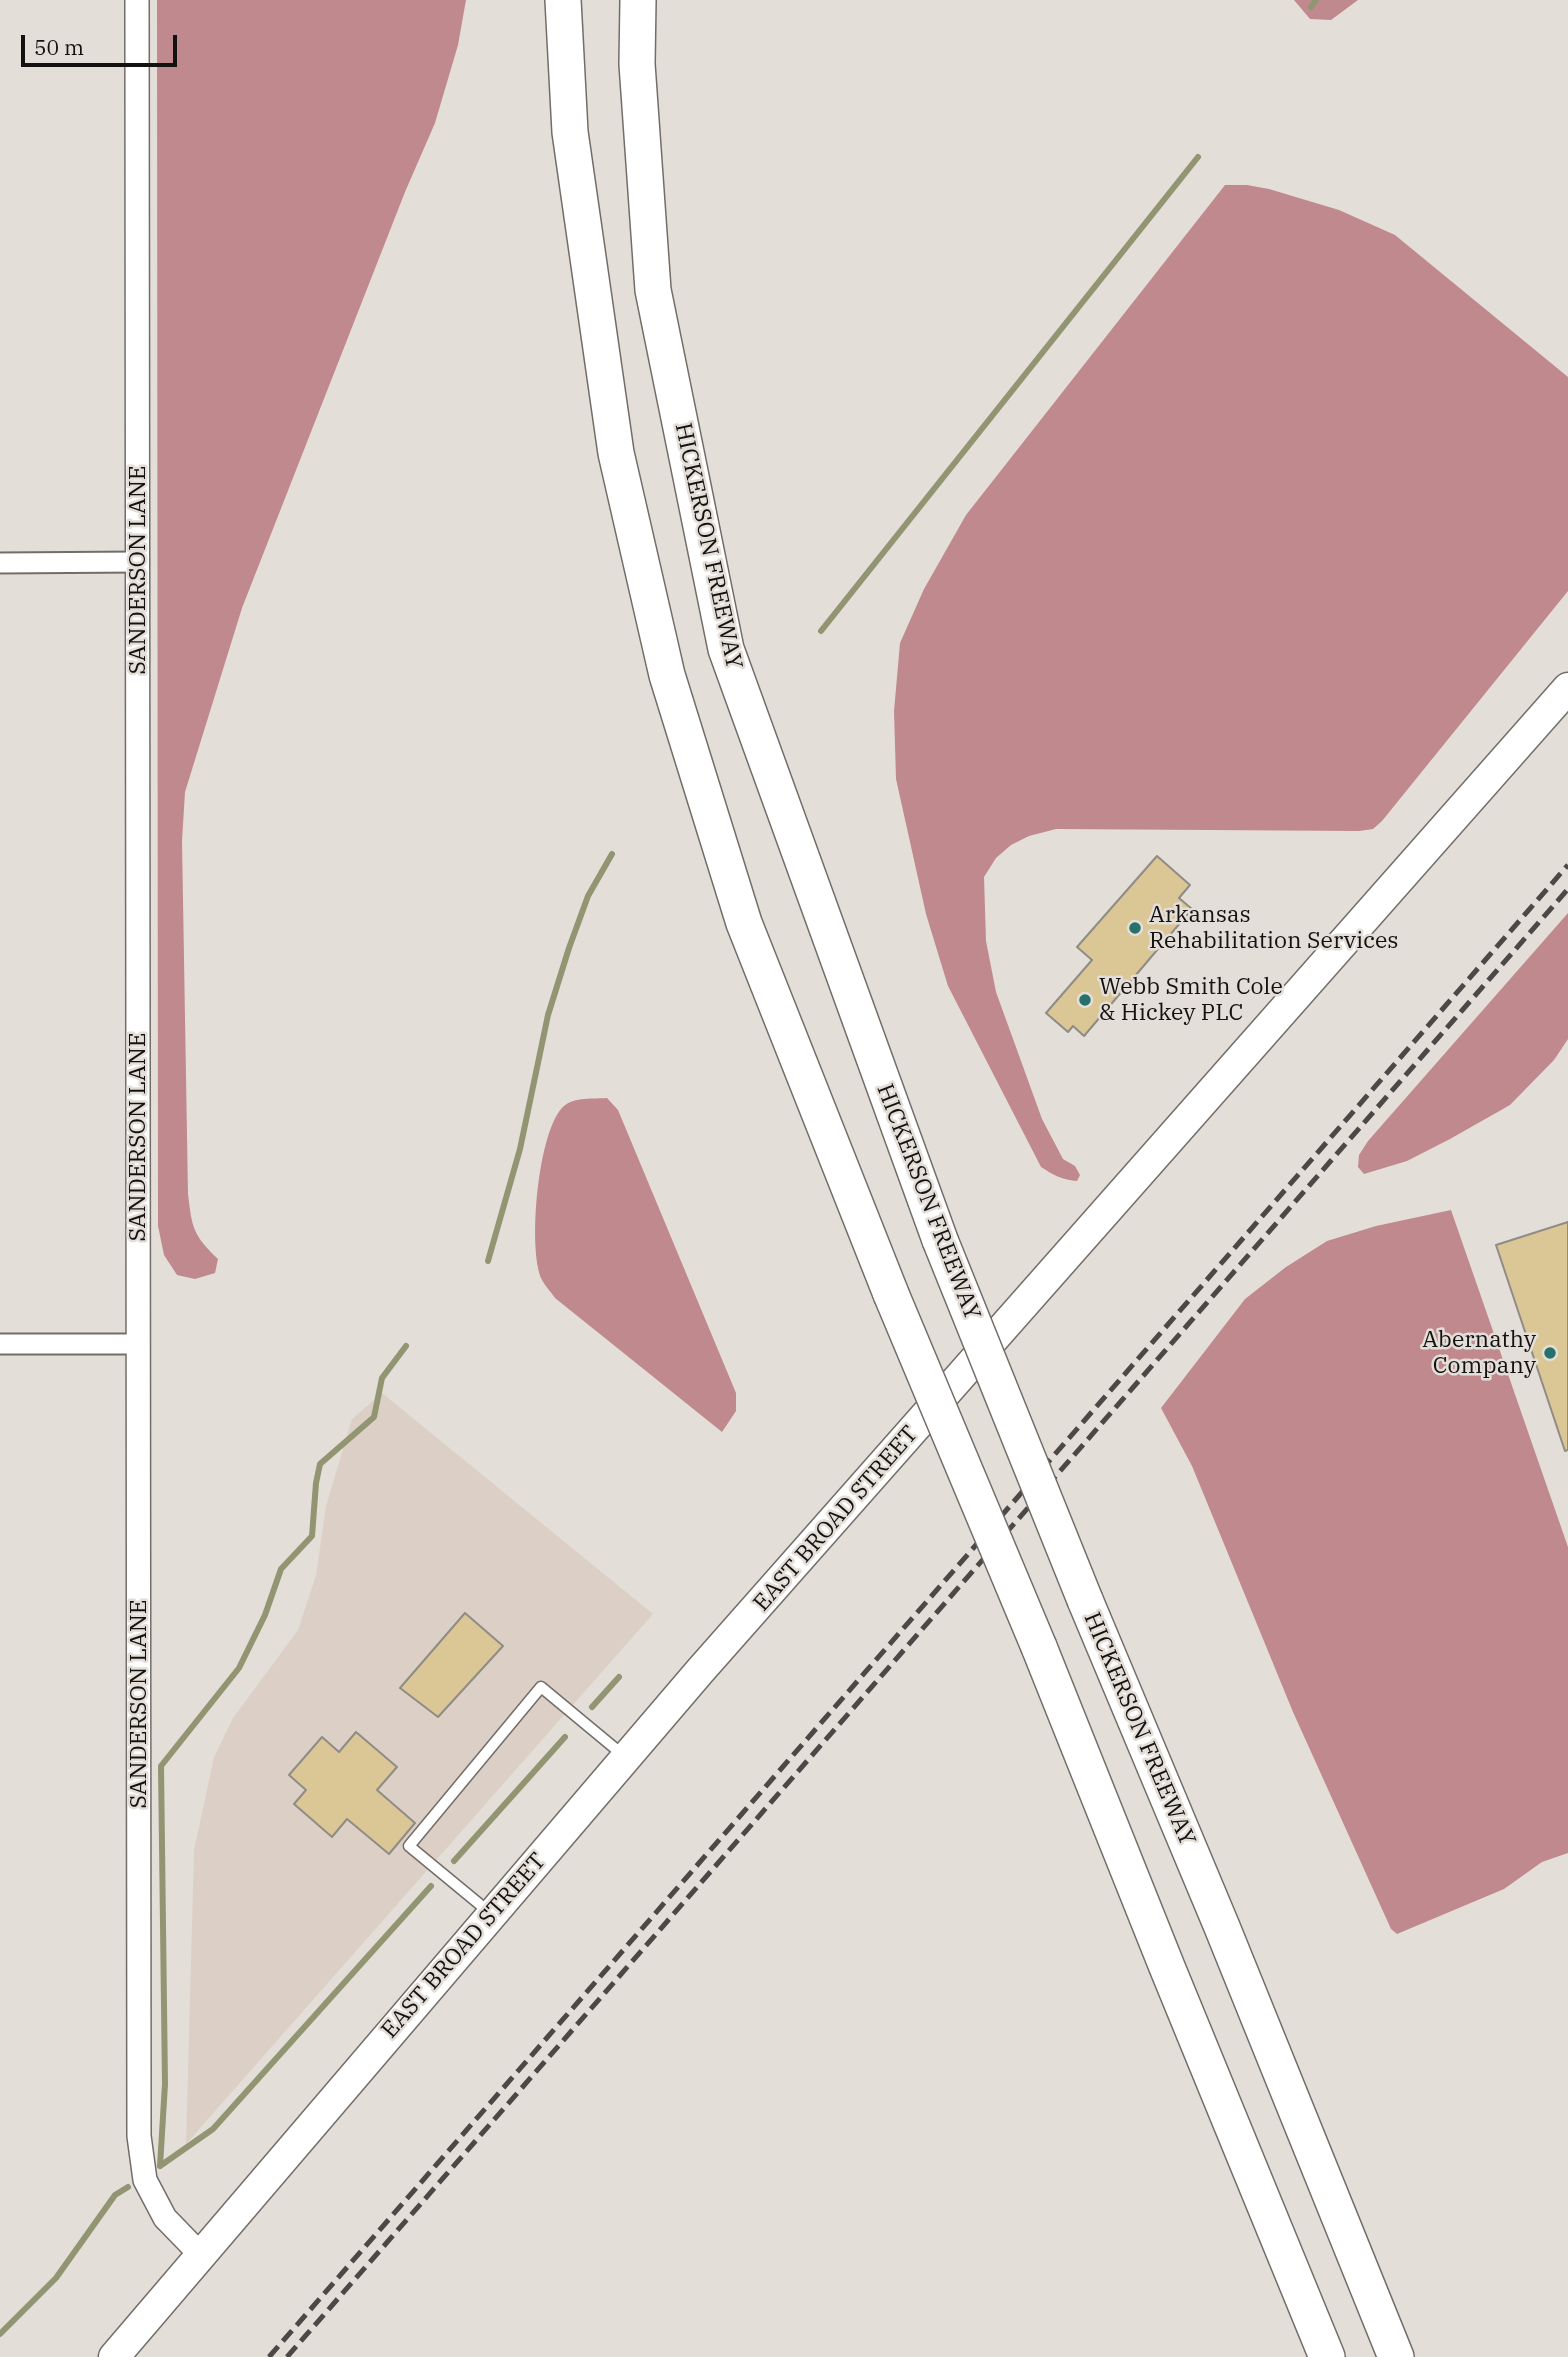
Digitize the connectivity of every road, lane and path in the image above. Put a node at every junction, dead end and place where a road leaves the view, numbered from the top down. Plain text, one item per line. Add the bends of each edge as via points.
1 (137, 0) edge
2 (563, 0) edge
3 (638, 0) edge
4 (138, 562) junction
5 (0, 563) edge
6 (1568, 688) edge
7 (0, 1344) edge
8 (138, 1344) junction
9 (626, 1758) junction
10 (492, 1914) junction
11 (1167, 1967) junction
12 (200, 2255) junction
13 (114, 2357) edge
14 (1303, 2357) edge
15 (1327, 2357) edge
16 (1396, 2357) edge

1 - 4 street, SANDERSON LANE
2 - 11 highway, bridge via 570,132 616,453 667,674 744,923
3 - 16 highway, HICKERSON FREEWAY, bridge via 637,64 653,290 726,649 940,1240
4 - 5 street
4 - 8 street, SANDERSON LANE
6 - 9 main road, EAST BROAD STREET
7 - 8 street
8 - 12 street, SANDERSON LANE via 139,2136 145,2179 165,2218
9 - 10 main road, EAST BROAD STREET
9 - 10 lane via 541,1687 409,1846
10 - 12 main road, EAST BROAD STREET
11 - 14 highway
11 - 15 highway
12 - 13 main road, EAST BROAD STREET

